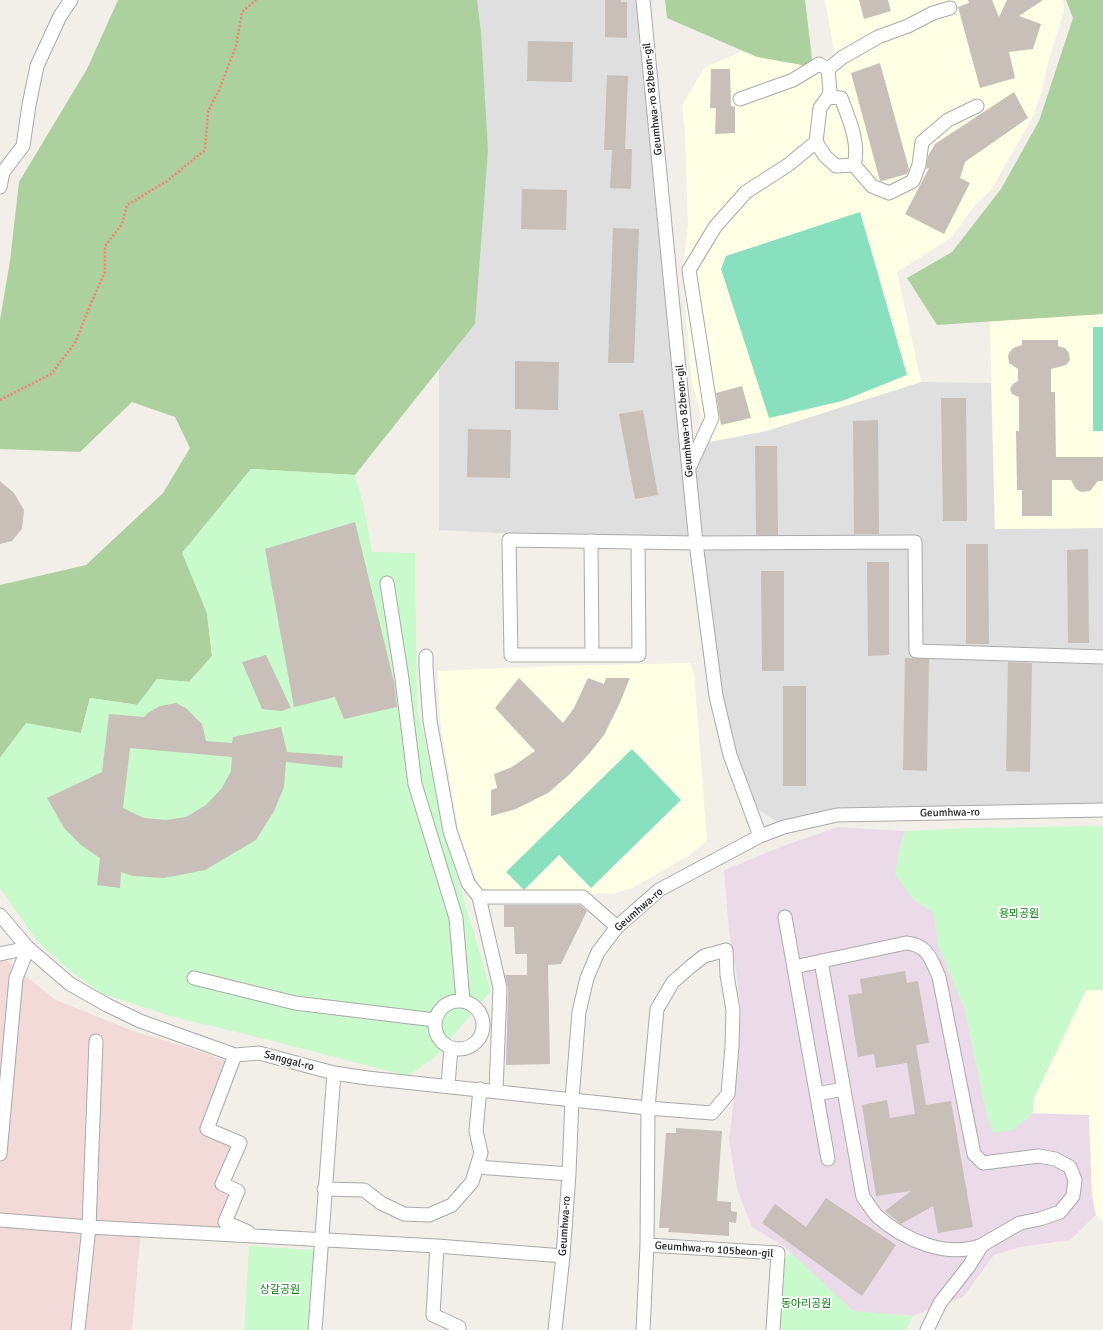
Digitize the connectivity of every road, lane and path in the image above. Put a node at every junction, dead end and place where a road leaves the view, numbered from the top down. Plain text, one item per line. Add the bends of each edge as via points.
1 (71, 0) edge
2 (256, 0) edge
3 (643, 0) edge
4 (950, 8) dead end
5 (828, 69) junction
6 (828, 97) junction
7 (740, 99) dead end
8 (977, 106) dead end
9 (816, 142) junction
10 (854, 165) junction
11 (0, 187) edge
12 (0, 400) edge
13 (689, 468) junction
14 (591, 541) junction
15 (638, 542) junction
16 (696, 543) junction
17 (387, 583) dead end
18 (426, 656) dead end
19 (592, 656) junction
20 (1103, 657) edge
21 (1103, 810) edge
22 (760, 836) junction
23 (479, 897) junction
24 (0, 915) edge
25 (786, 918) dead end
26 (617, 927) junction
27 (28, 948) junction
28 (0, 954) edge
29 (821, 961) junction
30 (794, 967) junction
31 (194, 978) dead end
32 (462, 1001) junction
33 (435, 1020) junction
34 (96, 1041) dead end
35 (451, 1048) junction
36 (235, 1055) junction
37 (334, 1073) junction
38 (448, 1085) junction
39 (480, 1089) junction
40 (844, 1089) junction
41 (496, 1091) junction
42 (817, 1094) junction
43 (572, 1099) junction
44 (648, 1108) junction
45 (0, 1154) edge
46 (828, 1158) dead end
47 (477, 1167) junction
48 (569, 1174) junction
49 (324, 1189) junction
50 (0, 1220) edge
51 (89, 1227) junction
52 (257, 1236) junction
53 (322, 1240) junction
54 (647, 1245) junction
55 (982, 1245) junction
56 (437, 1246) junction
57 (563, 1256) junction
58 (78, 1330) edge
59 (315, 1330) edge
60 (459, 1330) edge
61 (555, 1330) edge
62 (643, 1330) edge
63 (772, 1330) edge
64 (927, 1330) edge

1 - 11 street via 60,16 37,66 23,146 3,172
2 - 12 path via 242,12 236,46 208,111 205,150 167,181 127,205 122,224 105,246 105,272 75,343 51,374
3 - 13 street, Geumhwa-ro 82beon-gil
4 - 5 street via 878,38 843,57
5 - 6 street
5 - 7 street via 819,64 793,80
6 - 9 street via 820,108
6 - 10 street via 841,98 850,121 857,154
8 - 10 street via 948,120 922,142 919,165 913,181 889,193 872,186
9 - 10 street via 825,156 836,166
9 - 13 street via 788,165 746,192 715,227 689,270 712,418
13 - 16 street, Geumhwa-ro 82beon-gil
14 - 15 street
14 - 19 street
14 - 19 street via 509,540 511,656
15 - 16 street
15 - 19 street via 639,656
16 - 20 street via 915,542 916,651
16 - 22 street, Geumhwa-ro 82beon-gil via 716,696 730,755
17 - 32 street via 416,784 456,918
18 - 23 street via 430,721 450,831 468,883
21 - 22 street, Geumhwa-ro via 837,815 784,827
22 - 26 street, Geumhwa-ro via 660,890
23 - 26 street via 583,897
23 - 41 street via 500,988
24 - 27 street, Sanggal-ro
25 - 30 street
26 - 43 street, Geumhwa-ro via 598,952 587,978 579,1012
27 - 28 street
27 - 36 street, Sanggal-ro via 70,984 107,1005 140,1022
27 - 45 street via 16,978
29 - 30 street
29 - 40 street
29 - 55 street via 906,943 927,951 939,977 974,1154 983,1163 1039,1156 1055,1158 1070,1167 1075,1180 1073,1196 1060,1212 1020,1223
30 - 42 street
31 - 33 street via 295,1003
32 - 33 street via 447,1004
32 - 35 street via 470,1003 481,1015 482,1030 480,1038 474,1044 467,1048
33 - 35 street via 438,1038
34 - 51 street
35 - 38 street
36 - 37 street, Sanggal-ro via 259,1054
36 - 52 street via 207,1129 240,1143 222,1184 238,1191 225,1222
37 - 38 street, Sanggal-ro
37 - 49 street
38 - 39 street, Sanggal-ro
39 - 41 street, Sanggal-ro
39 - 47 street via 476,1131 481,1153
40 - 42 street
40 - 55 street via 863,1197 878,1216 904,1235 929,1246 954,1250 972,1249
41 - 43 street, Sanggal-ro
42 - 46 street
43 - 44 street, Sanggal-ro
43 - 48 street, Geumhwa-ro
44 - 44 street via 712,1113 728,1094 733,1010 726,950 704,956 690,967 673,982 657,1009
44 - 54 street
47 - 48 street
47 - 49 street via 472,1182 452,1205 429,1215 404,1214 381,1203 364,1190
48 - 57 street, Geumhwa-ro
49 - 53 street
50 - 51 street
51 - 52 street
51 - 58 street
52 - 53 street
53 - 56 street
53 - 59 street
54 - 62 street
54 - 63 street, Geumhwa-ro 105beon-gil via 778,1253
55 - 64 street via 970,1266 940,1303
56 - 57 street
56 - 60 street via 433,1316 459,1326
57 - 61 street, Geumhwa-ro

